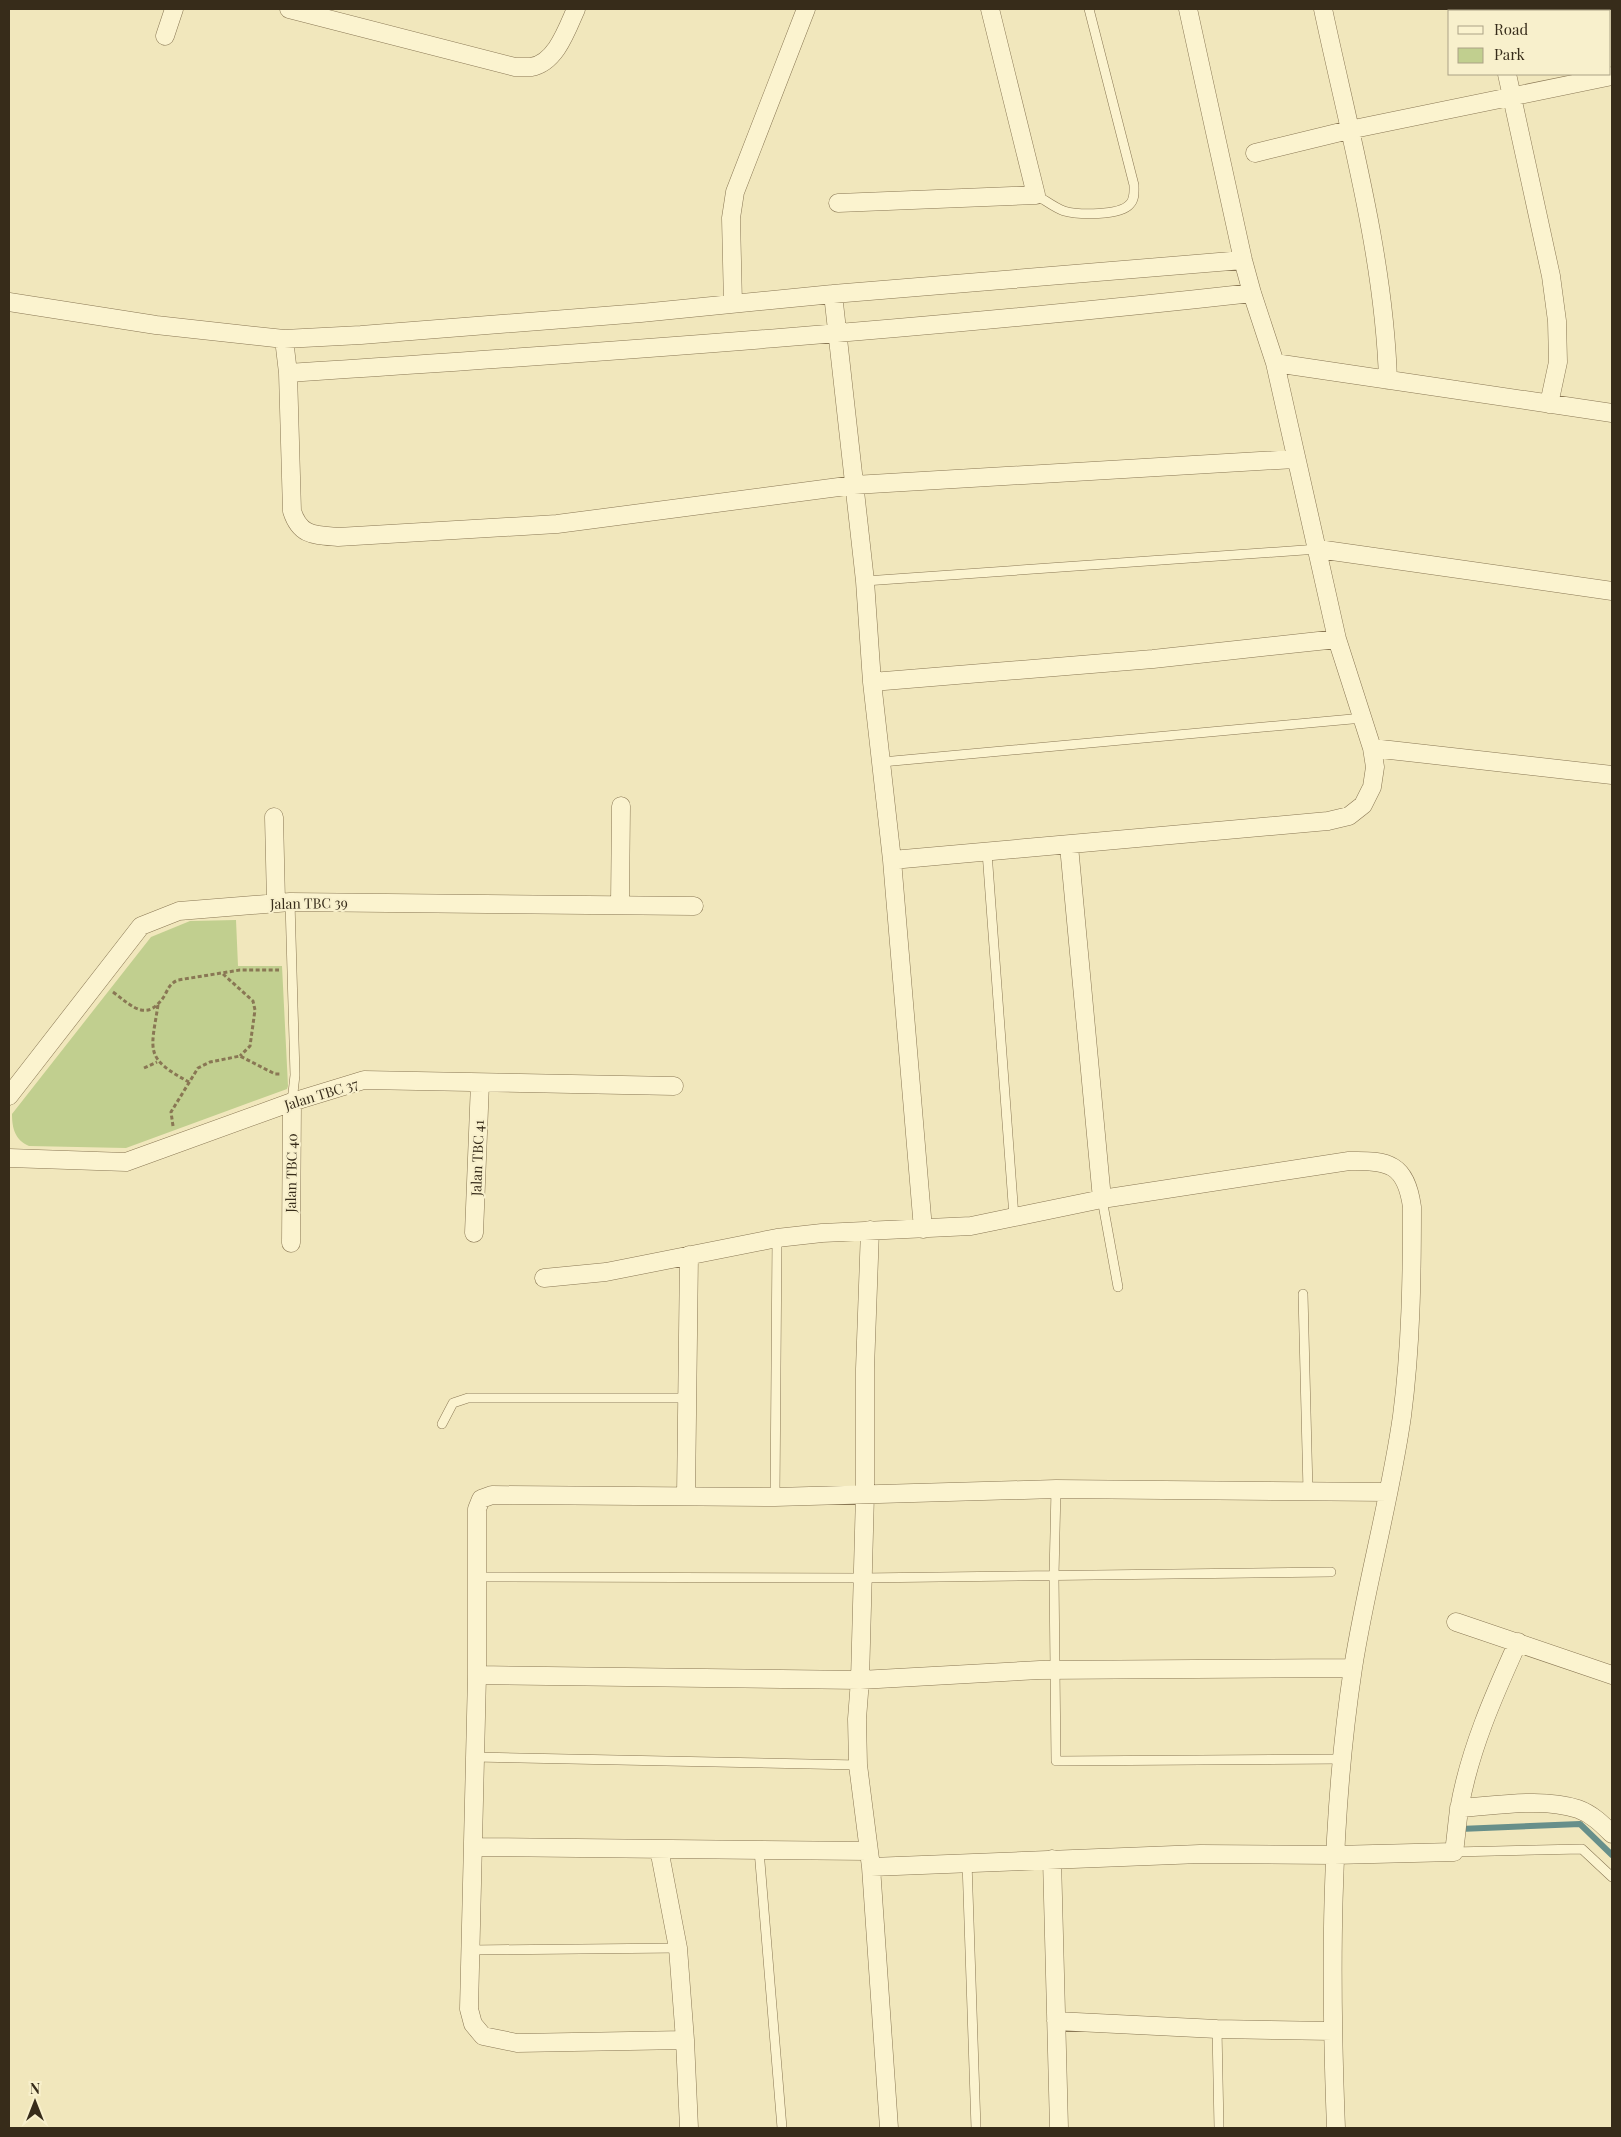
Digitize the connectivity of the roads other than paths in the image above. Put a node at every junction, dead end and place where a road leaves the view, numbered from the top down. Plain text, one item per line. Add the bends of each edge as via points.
1 (174, 9) edge
2 (289, 9) edge
3 (576, 9) edge
4 (806, 9) edge
5 (990, 9) edge
6 (1089, 9) edge
7 (1188, 9) edge
8 (1323, 9) edge
9 (165, 36) dead end
10 (1508, 75) edge
11 (1612, 76) edge
12 (1512, 97) junction
13 (1348, 130) junction
14 (1255, 153) dead end
15 (1036, 195) junction
16 (838, 203) dead end
17 (1244, 260) junction
18 (1252, 293) junction
19 (833, 294) junction
20 (9, 302) edge
21 (733, 304) junction
22 (837, 332) junction
23 (284, 340) junction
24 (1275, 363) junction
25 (288, 373) junction
26 (1388, 380) junction
27 (1549, 404) junction
28 (1612, 414) edge
29 (1295, 459) junction
30 (854, 485) junction
31 (1318, 549) junction
32 (865, 580) junction
33 (1612, 591) edge
34 (1337, 639) junction
35 (872, 682) junction
36 (1363, 718) junction
37 (1372, 748) junction
38 (882, 762) junction
39 (1612, 775) edge
40 (621, 806) dead end
41 (274, 817) dead end
42 (1069, 846) junction
43 (986, 852) junction
44 (892, 860) junction
45 (283, 902) junction
46 (620, 904) junction
47 (694, 906) dead end
48 (480, 1083) junction
49 (674, 1086) dead end
50 (9, 1096) edge
51 (292, 1102) junction
52 (9, 1158) edge
53 (1102, 1199) junction
54 (1014, 1217) junction
55 (923, 1229) junction
56 (870, 1230) junction
57 (474, 1234) dead end
58 (777, 1238) junction
59 (291, 1243) dead end
60 (689, 1255) junction
61 (544, 1278) dead end
62 (1118, 1287) dead end
63 (1303, 1294) dead end
64 (688, 1398) junction
65 (442, 1424) dead end
66 (1056, 1489) junction
67 (1308, 1491) junction
68 (1388, 1492) junction
69 (865, 1494) junction
70 (686, 1496) junction
71 (775, 1497) junction
72 (1331, 1572) dead end
73 (1054, 1576) junction
74 (477, 1577) junction
75 (862, 1578) junction
76 (1456, 1622) dead end
77 (1518, 1642) junction
78 (1353, 1668) junction
79 (1055, 1670) junction
80 (1612, 1674) edge
81 (477, 1675) junction
82 (860, 1680) junction
83 (475, 1757) junction
84 (1343, 1759) junction
85 (858, 1765) junction
86 (1460, 1808) junction
87 (1612, 1834) edge
88 (474, 1847) junction
89 (659, 1850) junction
90 (758, 1850) junction
91 (1454, 1852) junction
92 (1334, 1855) junction
93 (870, 1859) junction
94 (1052, 1859) junction
95 (966, 1862) junction
96 (1612, 1876) edge
97 (678, 1948) junction
98 (471, 1950) junction
99 (1056, 2021) junction
100 (1217, 2029) junction
101 (1332, 2031) junction
102 (686, 2040) junction
103 (689, 2128) edge
104 (782, 2128) edge
105 (889, 2128) edge
106 (976, 2128) edge
107 (1059, 2128) edge
108 (1219, 2128) edge
109 (1336, 2128) edge

1 - 9 street
2 - 3 street via 515,67 533,67 557,48
4 - 21 street via 735,192 731,218
5 - 15 street
6 - 15 lane via 1134,185 1134,198 1125,208 1082,214 1062,210
7 - 17 street
8 - 13 street
10 - 12 street
11 - 12 street
12 - 13 street
12 - 27 street via 1551,276 1557,321 1558,362
13 - 14 street
13 - 26 street via 1379,280
15 - 16 street
17 - 18 street
17 - 19 street
18 - 22 street via 1074,313
18 - 24 street
19 - 21 street
19 - 22 street
20 - 23 street via 156,325
21 - 23 street
22 - 25 street
22 - 30 street
23 - 25 street
24 - 26 street
24 - 29 street
25 - 30 street via 292,511 296,524 305,532 320,536 557,524
26 - 27 street
27 - 28 street
29 - 30 street
29 - 31 street
30 - 32 street
31 - 32 lane
31 - 33 street
31 - 34 street
32 - 35 street
34 - 35 street via 1153,659
34 - 36 street
35 - 38 street
36 - 37 street
36 - 38 lane
37 - 39 street
37 - 42 street via 1375,767 1372,787 1363,805 1349,816 1328,821
38 - 44 street
40 - 46 street
41 - 45 street
42 - 43 street
42 - 53 street
43 - 44 street
43 - 54 lane
44 - 55 street
45 - 46 street, Jalan TBC 39
45 - 50 street, Jalan TBC 39 via 179,911 141,926
45 - 51 lane via 292,970 295,1075
46 - 47 street, Jalan TBC 39
48 - 49 street, Jalan TBC 37
48 - 51 street, Jalan TBC 37 via 364,1080
48 - 57 street, Jalan TBC 41
51 - 52 street, Jalan TBC 37 via 126,1162
51 - 59 street, Jalan TBC 40
53 - 54 street
53 - 62 lane
53 - 68 street via 1349,1161 1370,1160 1387,1164 1400,1172 1410,1188 1412,1207 1409,1341 1402,1417
54 - 55 street via 971,1226
55 - 56 street
56 - 58 street
56 - 69 street
58 - 60 street
58 - 71 lane
60 - 61 street via 606,1272
60 - 64 street
63 - 67 lane
64 - 65 lane via 468,1398 453,1403
64 - 70 street
66 - 67 street
66 - 69 street
66 - 73 lane
67 - 68 street
68 - 78 street
69 - 71 street
69 - 75 street
70 - 71 street
70 - 74 street via 492,1495 481,1499 477,1509
72 - 73 lane
73 - 75 lane
73 - 79 lane
74 - 75 lane
74 - 81 street
75 - 82 street
76 - 77 street
77 - 80 street
77 - 86 street via 1475,1748
78 - 79 street
78 - 84 street
79 - 82 street
79 - 84 lane via 1056,1761
81 - 82 street
81 - 83 street
82 - 85 street
83 - 85 lane
83 - 88 street
84 - 92 street
85 - 93 street
86 - 87 street via 1557,1804 1579,1809
86 - 91 street
88 - 89 street
88 - 98 street
89 - 90 street
89 - 97 street
90 - 93 street
90 - 104 lane
91 - 92 street
91 - 96 lane via 1582,1849
92 - 94 street via 1200,1854
92 - 101 street
93 - 95 street
93 - 105 street
94 - 95 street
94 - 99 street
95 - 106 lane
97 - 98 lane
97 - 102 street
98 - 102 street via 469,2009 473,2024 483,2036 517,2043
99 - 100 street
99 - 107 street
100 - 101 street
100 - 108 lane
101 - 109 street
102 - 103 street

